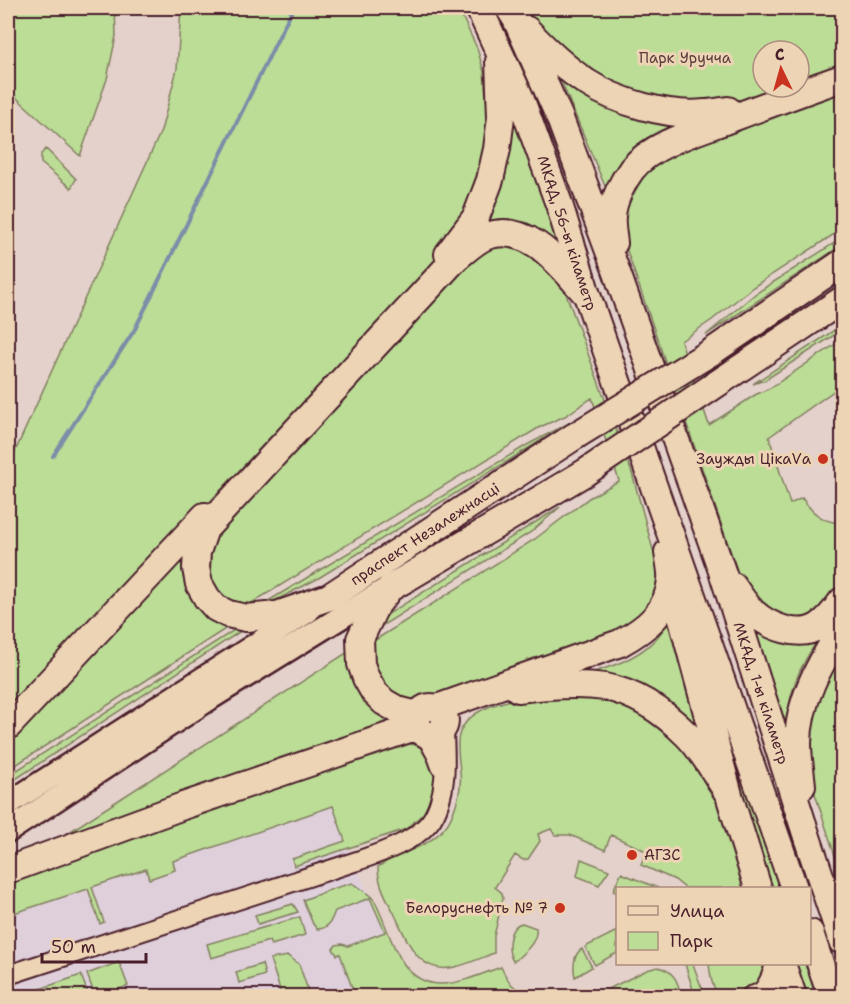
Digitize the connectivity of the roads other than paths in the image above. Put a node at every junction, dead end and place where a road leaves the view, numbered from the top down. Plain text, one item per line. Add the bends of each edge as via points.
1 (479, 8) edge
2 (513, 13) edge
3 (498, 48) junction
4 (843, 78) edge
5 (811, 89) edge
6 (776, 99) edge
7 (782, 99) edge
8 (843, 262) edge
9 (616, 270) junction
10 (587, 295) junction
11 (843, 300) edge
12 (678, 445) joint
13 (646, 462) joint
14 (662, 510) junction
15 (723, 574) junction
16 (671, 579) junction
17 (390, 588) junction
18 (329, 597) junction
19 (843, 602) edge
20 (843, 628) edge
21 (431, 721) junction
22 (8, 726) edge
23 (729, 795) junction
24 (8, 804) edge
25 (8, 831) edge
26 (808, 840) junction
27 (8, 870) edge
28 (758, 887) edge
29 (794, 887) edge
30 (811, 936) edge
31 (843, 941) edge
32 (775, 965) edge
33 (783, 965) edge
34 (8, 975) edge
35 (751, 996) edge
36 (793, 996) edge
37 (831, 996) edge

1 - 3 highway, МКАД, 56-ы кіламетр
2 - 6 highway via 562,64 587,83 624,100 674,113 704,114
2 - 9 highway, МКАД, 56-ы кіламетр via 559,117
3 - 10 highway, МКАД, 56-ы кіламетр via 559,204
3 - 22 highway via 501,117 497,149 476,216 430,275
4 - 5 highway
7 - 9 highway via 687,135 643,158 615,202 612,215
8 - 18 highway, праспект Незалежнасці, bridge via 713,351 574,436
9 - 12 highway, МКАД, 56-ы кіламетр
10 - 13 highway, МКАД, 56-ы кіламетр
10 - 18 highway via 534,242 505,233 487,236 456,258 205,529 196,568 199,585 216,608 246,618 267,616
11 - 17 highway, праспект Незалежнасці, bridge via 586,472
12 - 15 highway, МКАД, 1-ы кіламетр
13 - 14 highway, МКАД, 1-ы кіламетр
14 - 16 highway
14 - 29 highway, МКАД, 1-ы кіламетр
15 - 19 highway via 754,613 790,630 804,632 819,626
15 - 26 highway, МКАД, 1-ы кіламетр
16 - 21 highway via 661,610 639,633
16 - 23 highway
17 - 21 highway via 375,607 360,639 361,663 374,692 384,702
17 - 25 main road, праспект Незалежнасці
18 - 24 main road, праспект Незалежнасці
20 - 26 highway via 814,678 800,717 798,746
21 - 23 highway via 511,690 606,687 648,704 667,717 688,736
21 - 27 highway
21 - 34 street via 445,778 436,809 418,833 354,862
23 - 28 highway
26 - 31 highway, МКАД, 1-ы кіламетр
30 - 37 highway
32 - 35 street via 761,992
33 - 36 highway

